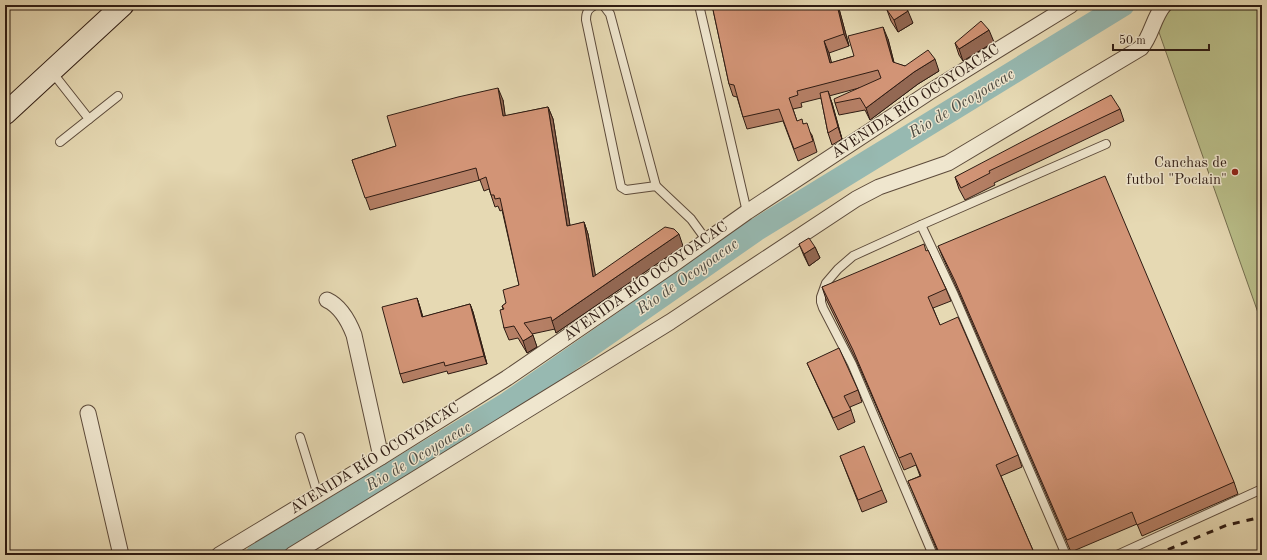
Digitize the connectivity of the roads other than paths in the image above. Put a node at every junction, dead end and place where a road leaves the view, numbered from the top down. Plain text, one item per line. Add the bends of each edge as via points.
1 (123, 5) edge
2 (595, 5) edge
3 (602, 5) edge
4 (699, 5) edge
5 (1071, 5) edge
6 (1164, 5) edge
7 (51, 72) junction
8 (118, 96) dead end
9 (5, 114) edge
10 (89, 119) junction
11 (60, 142) dead end
12 (1106, 144) dead end
13 (656, 186) junction
14 (747, 212) junction
15 (921, 224) junction
16 (706, 241) junction
17 (327, 300) dead end
18 (88, 413) dead end
19 (300, 436) dead end
20 (381, 457) junction
21 (1262, 489) edge
22 (318, 495) junction
23 (121, 555) edge
24 (219, 555) edge
25 (292, 555) edge
26 (933, 555) edge
27 (1066, 555) edge
28 (1117, 555) edge

1 - 7 main road
2 - 13 lane via 588,9 586,20 621,187 626,190
3 - 13 lane via 610,14
4 - 14 lane
5 - 14 street, AVENIDA RÍO OCOYOACAC via 930,91
6 - 25 street via 1156,16 1149,37 1140,48 948,163 879,187 856,199 670,322
7 - 9 main road
7 - 10 lane
8 - 10 lane
10 - 11 lane
12 - 15 lane
13 - 16 lane via 691,219
14 - 16 street, AVENIDA RÍO OCOYOACAC
15 - 26 lane via 853,256 844,263 826,283 822,302 855,371
15 - 27 lane
16 - 20 street, AVENIDA RÍO OCOYOACAC via 507,378
17 - 20 street via 350,323
18 - 23 street
19 - 22 lane
20 - 22 street, AVENIDA RÍO OCOYOACAC
21 - 28 lane
22 - 24 street, AVENIDA RÍO OCOYOACAC

